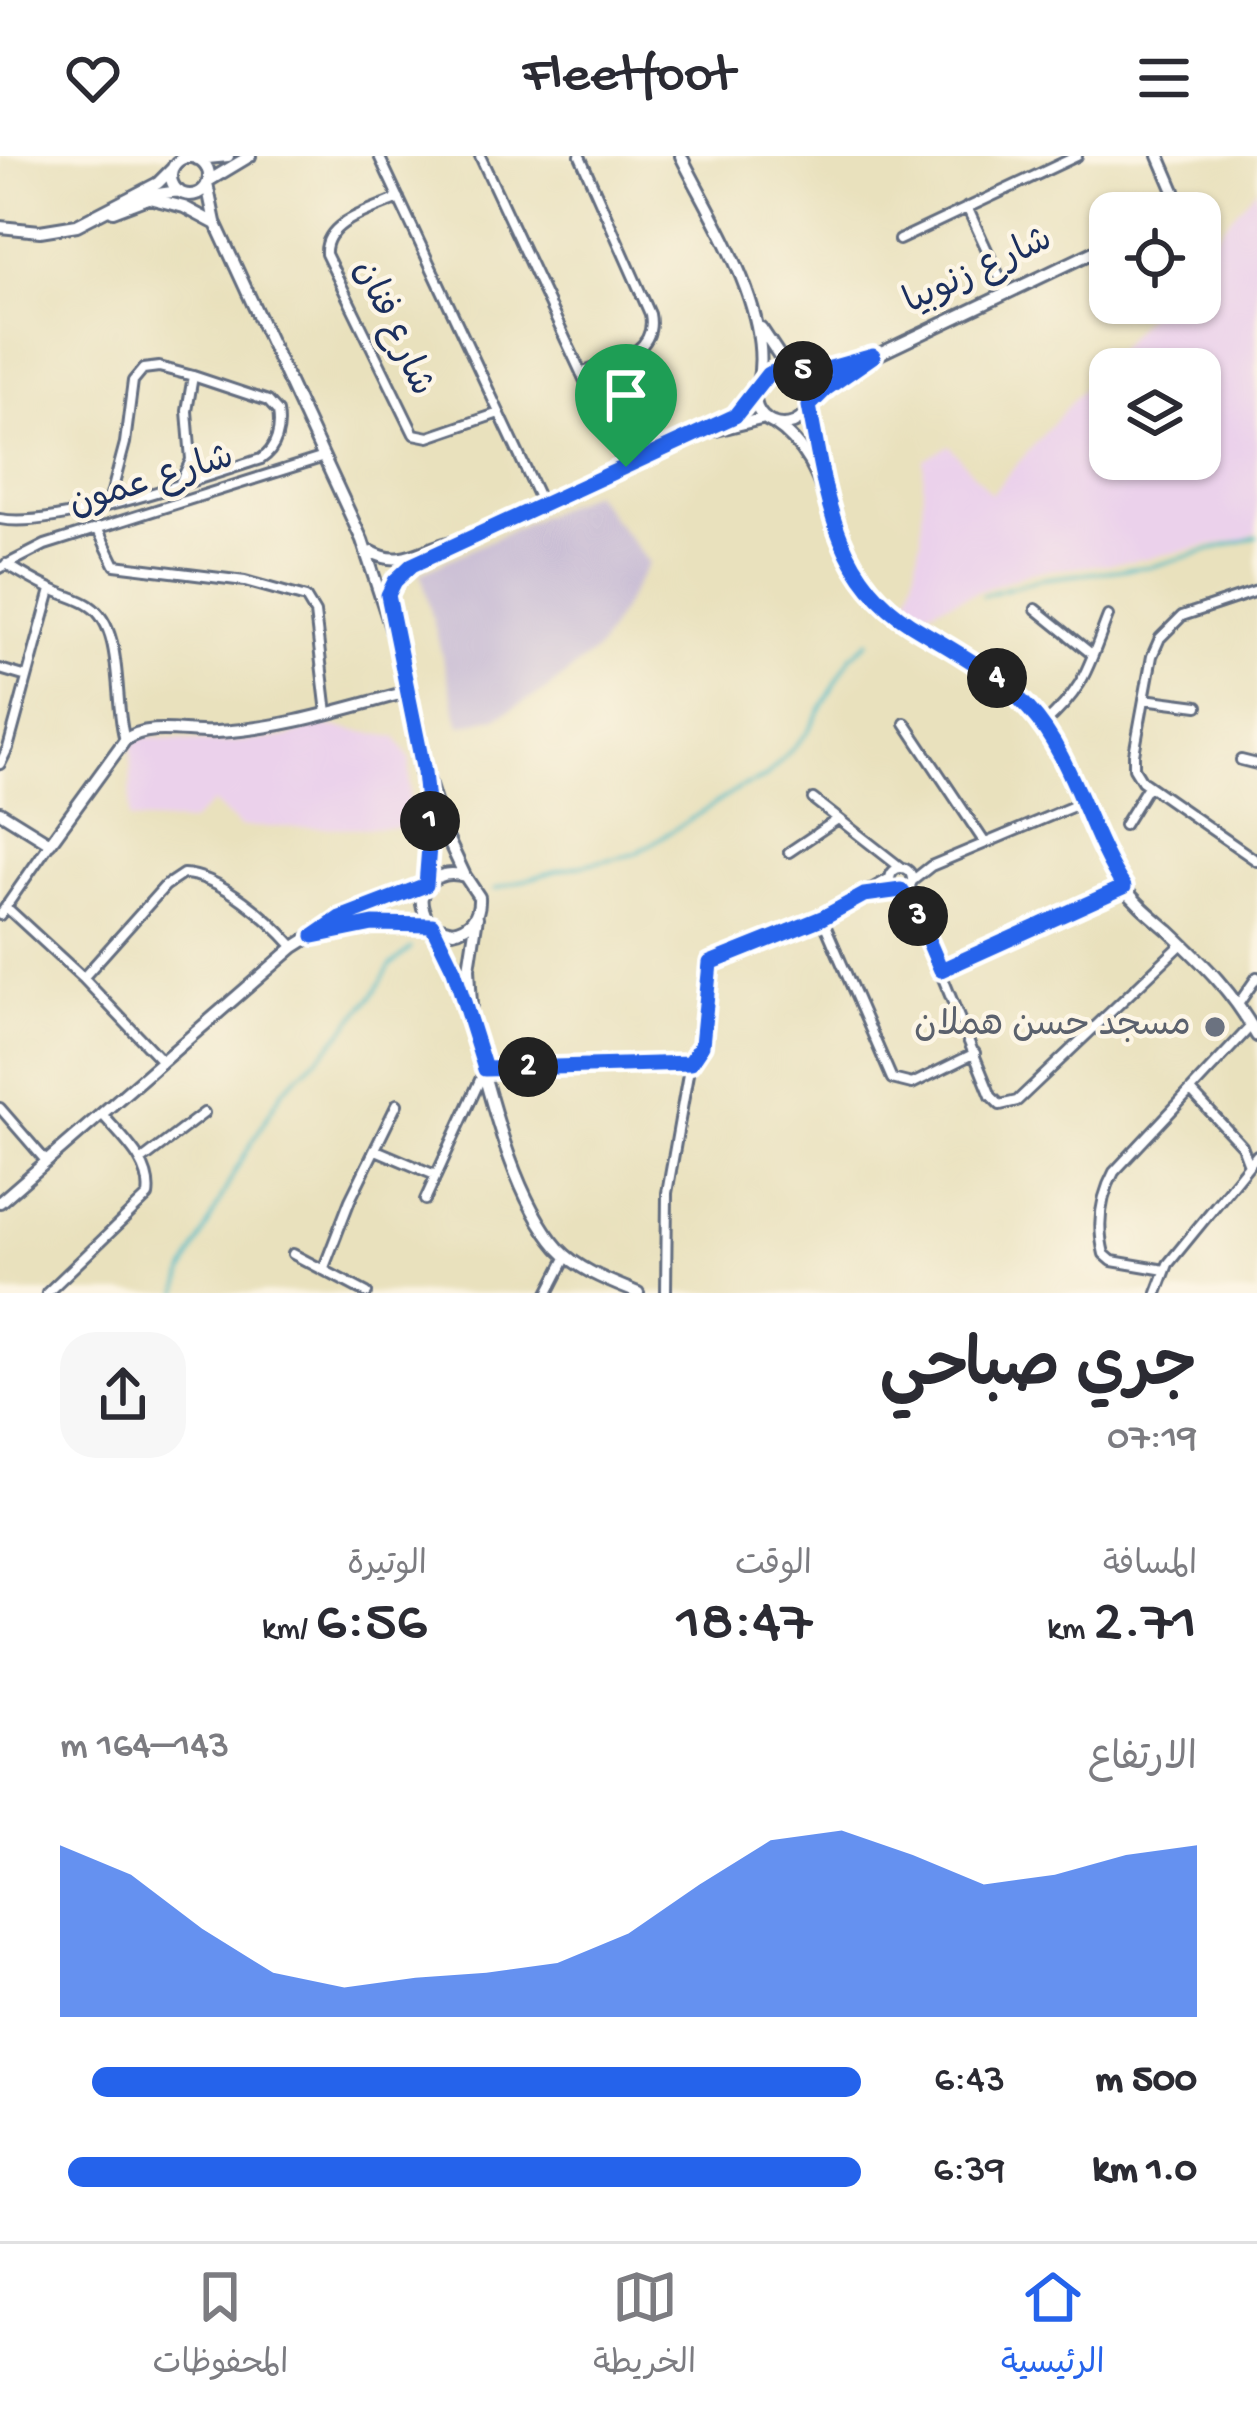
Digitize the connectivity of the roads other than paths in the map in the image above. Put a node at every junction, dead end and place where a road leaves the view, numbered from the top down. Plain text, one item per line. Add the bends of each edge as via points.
1 (228, 156) edge
2 (250, 156) edge
3 (379, 156) edge
4 (580, 156) edge
5 (681, 156) edge
6 (1077, 156) edge
7 (1159, 156) edge
8 (484, 157) edge
9 (197, 159) edge
10 (172, 169) junction
11 (207, 183) junction
12 (1174, 192) edge
13 (184, 193) junction
14 (149, 198) junction
15 (399, 198) junction
16 (967, 207) junction
17 (110, 211) junction
18 (215, 223) junction
19 (1, 226) edge
20 (899, 240) dead end
21 (1089, 253) edge
22 (1006, 291) junction
23 (755, 317) junction
24 (762, 352) junction
25 (776, 352) junction
26 (873, 356) junction
27 (791, 370) junction
28 (580, 373) junction
29 (193, 376) junction
30 (758, 386) junction
31 (810, 404) junction
32 (499, 413) junction
33 (769, 420) junction
34 (695, 434) junction
35 (324, 457) junction
36 (626, 467) junction
37 (179, 484) junction
38 (822, 485) junction
39 (109, 503) junction
40 (542, 504) junction
41 (0, 519) edge
42 (98, 528) junction
43 (362, 539) junction
44 (457, 542) junction
45 (372, 552) junction
46 (3, 566) edge
47 (51, 590) junction
48 (1257, 591) edge
49 (388, 595) junction
50 (1036, 609) dead end
51 (1108, 616) dead end
52 (397, 646) junction
53 (1093, 656) junction
54 (0, 669) edge
55 (27, 677) junction
56 (406, 692) junction
57 (1144, 699) junction
58 (1198, 706) dead end
59 (327, 713) junction
60 (904, 723) dead end
61 (1042, 726) junction
62 (125, 740) junction
63 (1241, 760) dead end
64 (0, 764) edge
65 (1257, 764) edge
66 (424, 772) junction
67 (1148, 785) junction
68 (813, 799) dead end
69 (1081, 803) junction
70 (0, 812) edge
71 (838, 819) junction
72 (1124, 824) dead end
73 (50, 843) junction
74 (985, 843) junction
75 (789, 852) dead end
76 (1257, 862) edge
77 (931, 866) junction
78 (897, 872) junction
79 (465, 876) junction
80 (426, 886) junction
81 (904, 886) junction
82 (1124, 887) junction
83 (864, 895) junction
84 (3, 911) edge
85 (478, 914) junction
86 (822, 918) junction
87 (432, 925) junction
88 (314, 936) junction
89 (1182, 944) junction
90 (294, 947) junction
91 (941, 970) junction
92 (1257, 977) edge
93 (83, 978) junction
94 (1239, 1003) junction
95 (473, 1027) junction
96 (1254, 1030) edge
97 (976, 1053) junction
98 (161, 1060) junction
99 (690, 1063) junction
100 (485, 1069) junction
101 (1192, 1092) junction
102 (397, 1104) dead end
103 (0, 1108) edge
104 (204, 1113) dead end
105 (102, 1114) junction
106 (376, 1150) junction
107 (1257, 1155) edge
108 (46, 1161) junction
109 (141, 1161) junction
110 (1248, 1163) junction
111 (435, 1175) junction
112 (425, 1200) dead end
113 (0, 1202) edge
114 (293, 1253) dead end
115 (567, 1256) junction
116 (323, 1270) junction
117 (1165, 1270) junction
118 (47, 1293) edge
119 (368, 1293) edge
120 (548, 1293) edge
121 (638, 1293) edge
122 (666, 1293) edge
123 (1157, 1293) edge

1 - 9 street
2 - 11 street
3 - 15 street
4 - 28 street via 653,328 637,351
5 - 23 street
6 - 16 street
7 - 12 street
8 - 28 street
9 - 10 street
9 - 11 street
10 - 13 street via 172,183
10 - 17 street
11 - 13 street
11 - 18 street
13 - 14 street
13 - 18 street
14 - 17 street
14 - 18 street
15 - 32 street
15 - 32 street, شارع فنان via 333,229 326,254 414,434 429,437
16 - 20 street
16 - 22 street
17 - 19 street via 59,229
18 - 35 street
21 - 22 street, شارع زنوبيا
22 - 26 street, شارع زنوبيا
23 - 24 street
23 - 25 street
24 - 25 street
24 - 30 street
25 - 27 street
26 - 27 street, شارع زنوبيا
26 - 31 street, شارع زنوبيا
27 - 30 street via 768,374
27 - 31 street via 809,387
28 - 36 street
29 - 37 street via 191,460
29 - 37 street via 268,401 278,412 278,434 261,459
29 - 39 street via 159,367 136,375
30 - 33 street via 756,404
30 - 34 street via 735,416
31 - 33 street via 799,420
31 - 38 street
32 - 40 street
33 - 34 street
33 - 38 street via 804,451
34 - 36 street
35 - 42 street, شارع عمون
35 - 43 street
36 - 40 street
37 - 39 street
38 - 61 street via 842,546 877,596 983,667
39 - 41 street
40 - 44 street
42 - 46 street, شارع عمون
42 - 59 street via 115,565 245,581 310,602
43 - 45 street
43 - 52 street
44 - 45 street via 401,560
44 - 49 street via 405,569
45 - 49 street
46 - 47 street
47 - 55 street
47 - 62 street via 104,618
48 - 57 street via 1173,622 1155,646
49 - 52 street
50 - 53 street
51 - 53 street
52 - 56 street
53 - 61 street via 1074,697
54 - 55 street
55 - 64 street
56 - 59 street
56 - 66 street
57 - 58 street
57 - 67 street via 1133,760
59 - 62 street via 241,731 144,731
60 - 74 street
61 - 69 street
62 - 73 street
63 - 65 street
66 - 79 street
66 - 80 street
67 - 72 street
67 - 76 street
68 - 71 street
69 - 74 street
69 - 82 street
70 - 73 street
71 - 75 street
71 - 78 street
73 - 84 street
74 - 77 street
77 - 78 street
77 - 81 street
78 - 81 street
78 - 81 street
78 - 83 street
79 - 80 street via 444,874
79 - 85 street via 477,889
80 - 87 street via 422,908
80 - 88 street
81 - 83 street
81 - 91 street
82 - 89 street
82 - 91 street
83 - 86 street
84 - 93 street
85 - 87 street via 453,932
85 - 95 street via 469,968
86 - 97 street via 892,1079 912,1084
86 - 99 street via 710,963 702,1045
87 - 88 street via 373,924
87 - 95 street
88 - 90 street
89 - 94 street
89 - 97 street via 1013,1104 993,1100
90 - 93 street via 251,907 201,876 182,874
90 - 98 street
91 - 97 street
92 - 94 street
93 - 98 street
94 - 96 street
95 - 100 street
96 - 101 street
98 - 105 street
99 - 100 street
99 - 122 street via 668,1193
100 - 111 street
100 - 115 street via 517,1179
101 - 110 street
101 - 117 street via 1114,1172 1102,1198 1108,1259
102 - 106 street
103 - 108 street
104 - 109 street
105 - 108 street
105 - 109 street
106 - 111 street
106 - 116 street
107 - 110 street
108 - 113 street
109 - 118 street via 150,1182 144,1204
110 - 117 street
111 - 112 street
114 - 116 street
115 - 120 street
115 - 121 street
116 - 119 street
117 - 123 street

